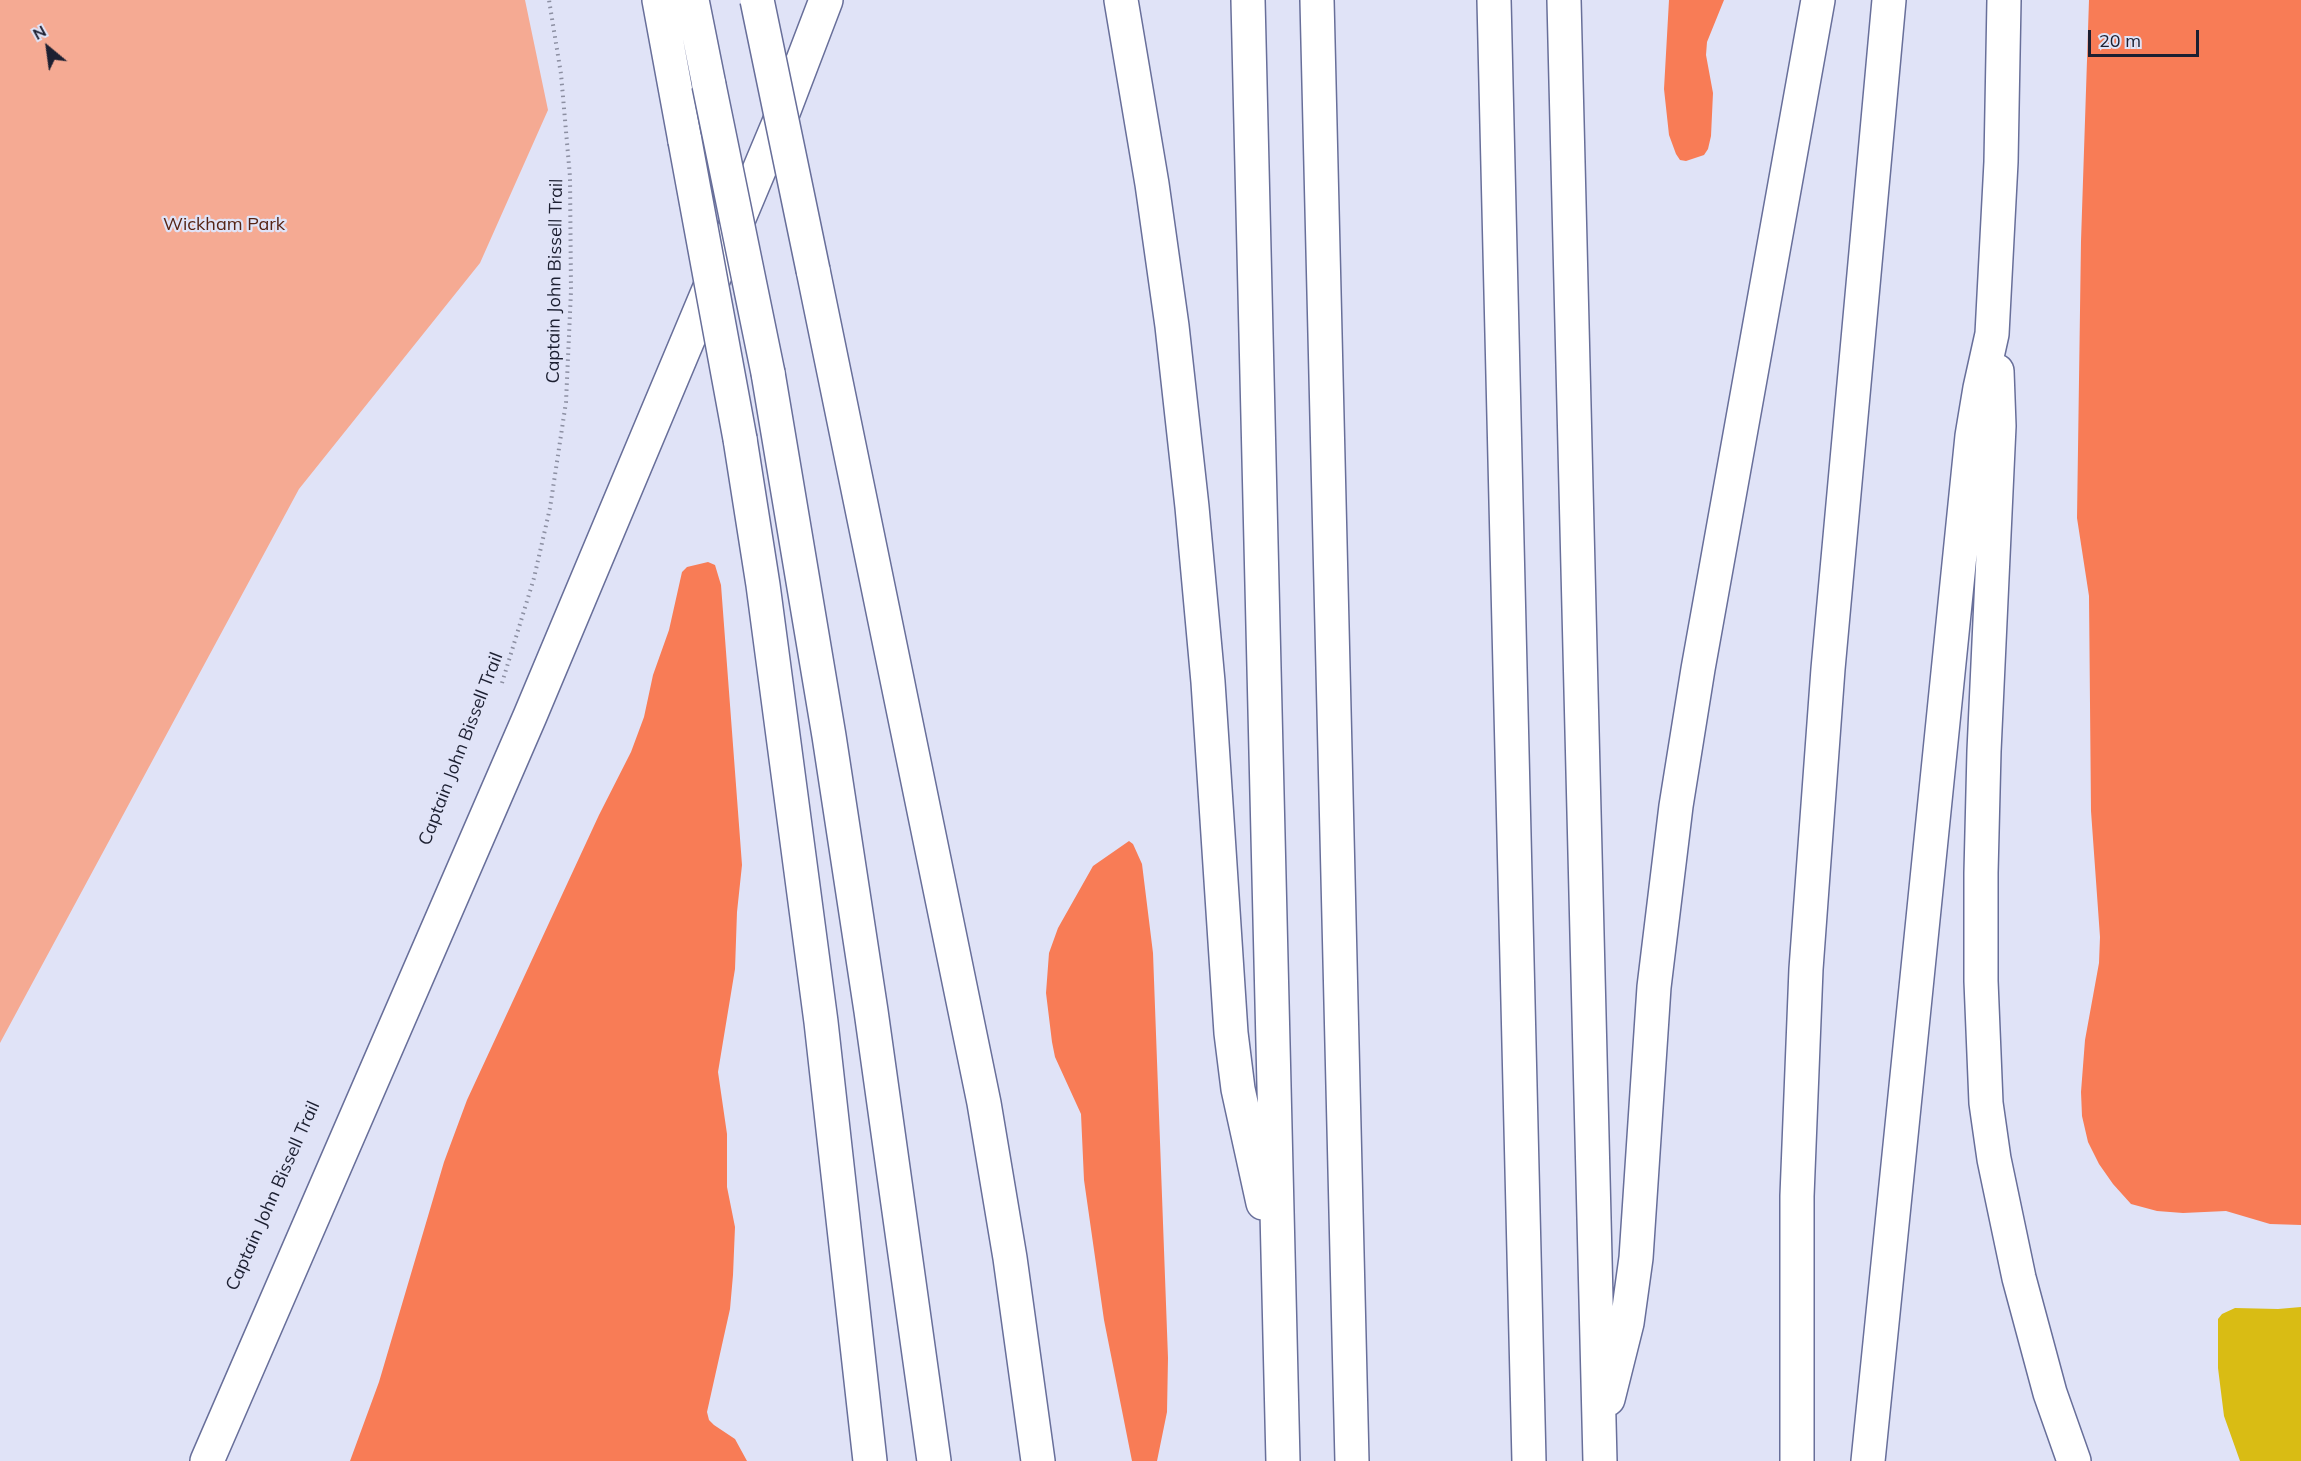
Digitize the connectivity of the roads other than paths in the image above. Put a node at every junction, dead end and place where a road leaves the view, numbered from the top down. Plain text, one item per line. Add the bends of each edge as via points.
1 (659, 0) edge
2 (692, 0) edge
3 (757, 0) edge
4 (826, 0) edge
5 (1121, 0) edge
6 (1248, 0) edge
7 (1317, 0) edge
8 (1494, 0) edge
9 (1564, 0) edge
10 (1818, 0) edge
11 (1889, 0) edge
12 (2004, 0) edge
13 (1992, 334) junction
14 (1278, 1259) junction
15 (1599, 1445) edge
16 (207, 1461) edge
17 (870, 1461) edge
18 (934, 1461) edge
19 (1038, 1461) edge
20 (1283, 1461) edge
21 (1352, 1461) edge
22 (1529, 1461) edge
23 (1797, 1461) edge
24 (1868, 1461) edge
25 (2074, 1461) edge

1 - 17 highway, bridge via 763,585 821,1022
2 - 18 highway, bridge via 768,373 829,736
3 - 19 highway, bridge via 984,1103
4 - 16 highway via 776,129 530,716
5 - 14 highway via 1152,184 1186,449 1209,694 1231,1033 1249,1143
6 - 14 highway
7 - 21 highway
8 - 22 highway
9 - 15 highway
10 - 15 highway via 1676,806 1654,987 1636,1258 1620,1358
11 - 23 highway via 1830,646 1806,969 1797,1196
12 - 13 highway
13 - 24 highway via 1972,436
13 - 25 highway via 1999,426 1981,873 1985,1093 1994,1159 2019,1278 2050,1393
14 - 20 highway

